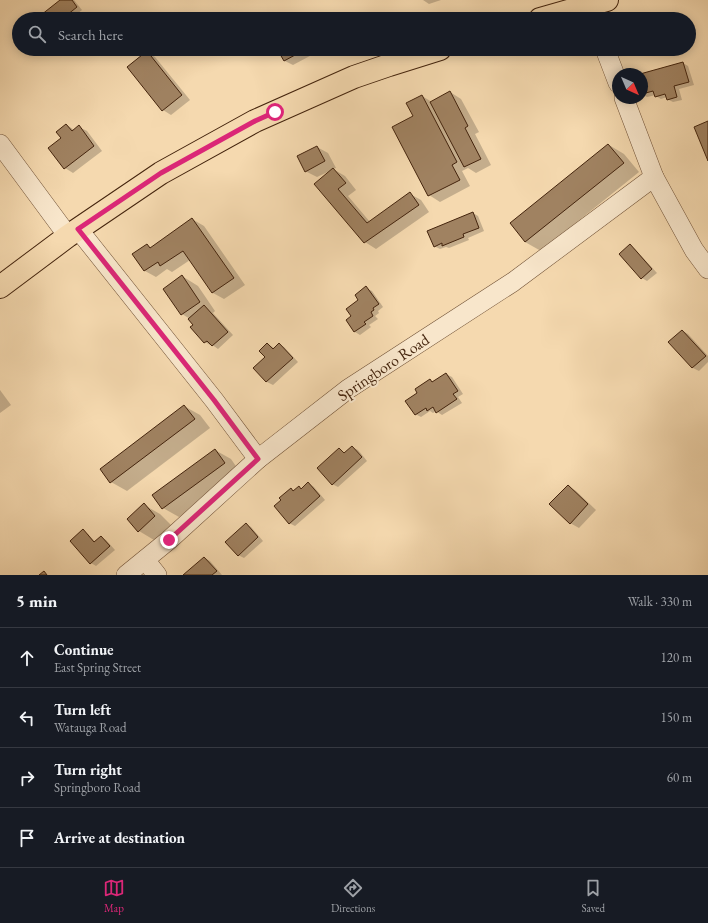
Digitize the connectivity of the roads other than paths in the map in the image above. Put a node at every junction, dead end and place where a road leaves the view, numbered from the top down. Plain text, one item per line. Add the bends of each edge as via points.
1 (596, 8) edge
2 (576, 12) edge
3 (418, 56) edge
4 (608, 56) edge
5 (612, 68) edge
6 (626, 104) edge
7 (0, 144) edge
8 (654, 177) junction
9 (73, 232) junction
10 (708, 269) edge
11 (0, 287) edge
12 (258, 459) junction
13 (145, 560) junction
14 (126, 575) edge
15 (157, 575) edge

1 - 2 main road
3 - 9 main road via 354,78 255,121 161,173
4 - 5 street
6 - 8 street
7 - 9 street
8 - 10 street via 694,250
8 - 12 street, Springboro Road via 513,282 348,389
9 - 11 main road
9 - 12 street via 214,400
12 - 13 street, Springboro Road
13 - 14 street, Springboro Road
13 - 15 street

